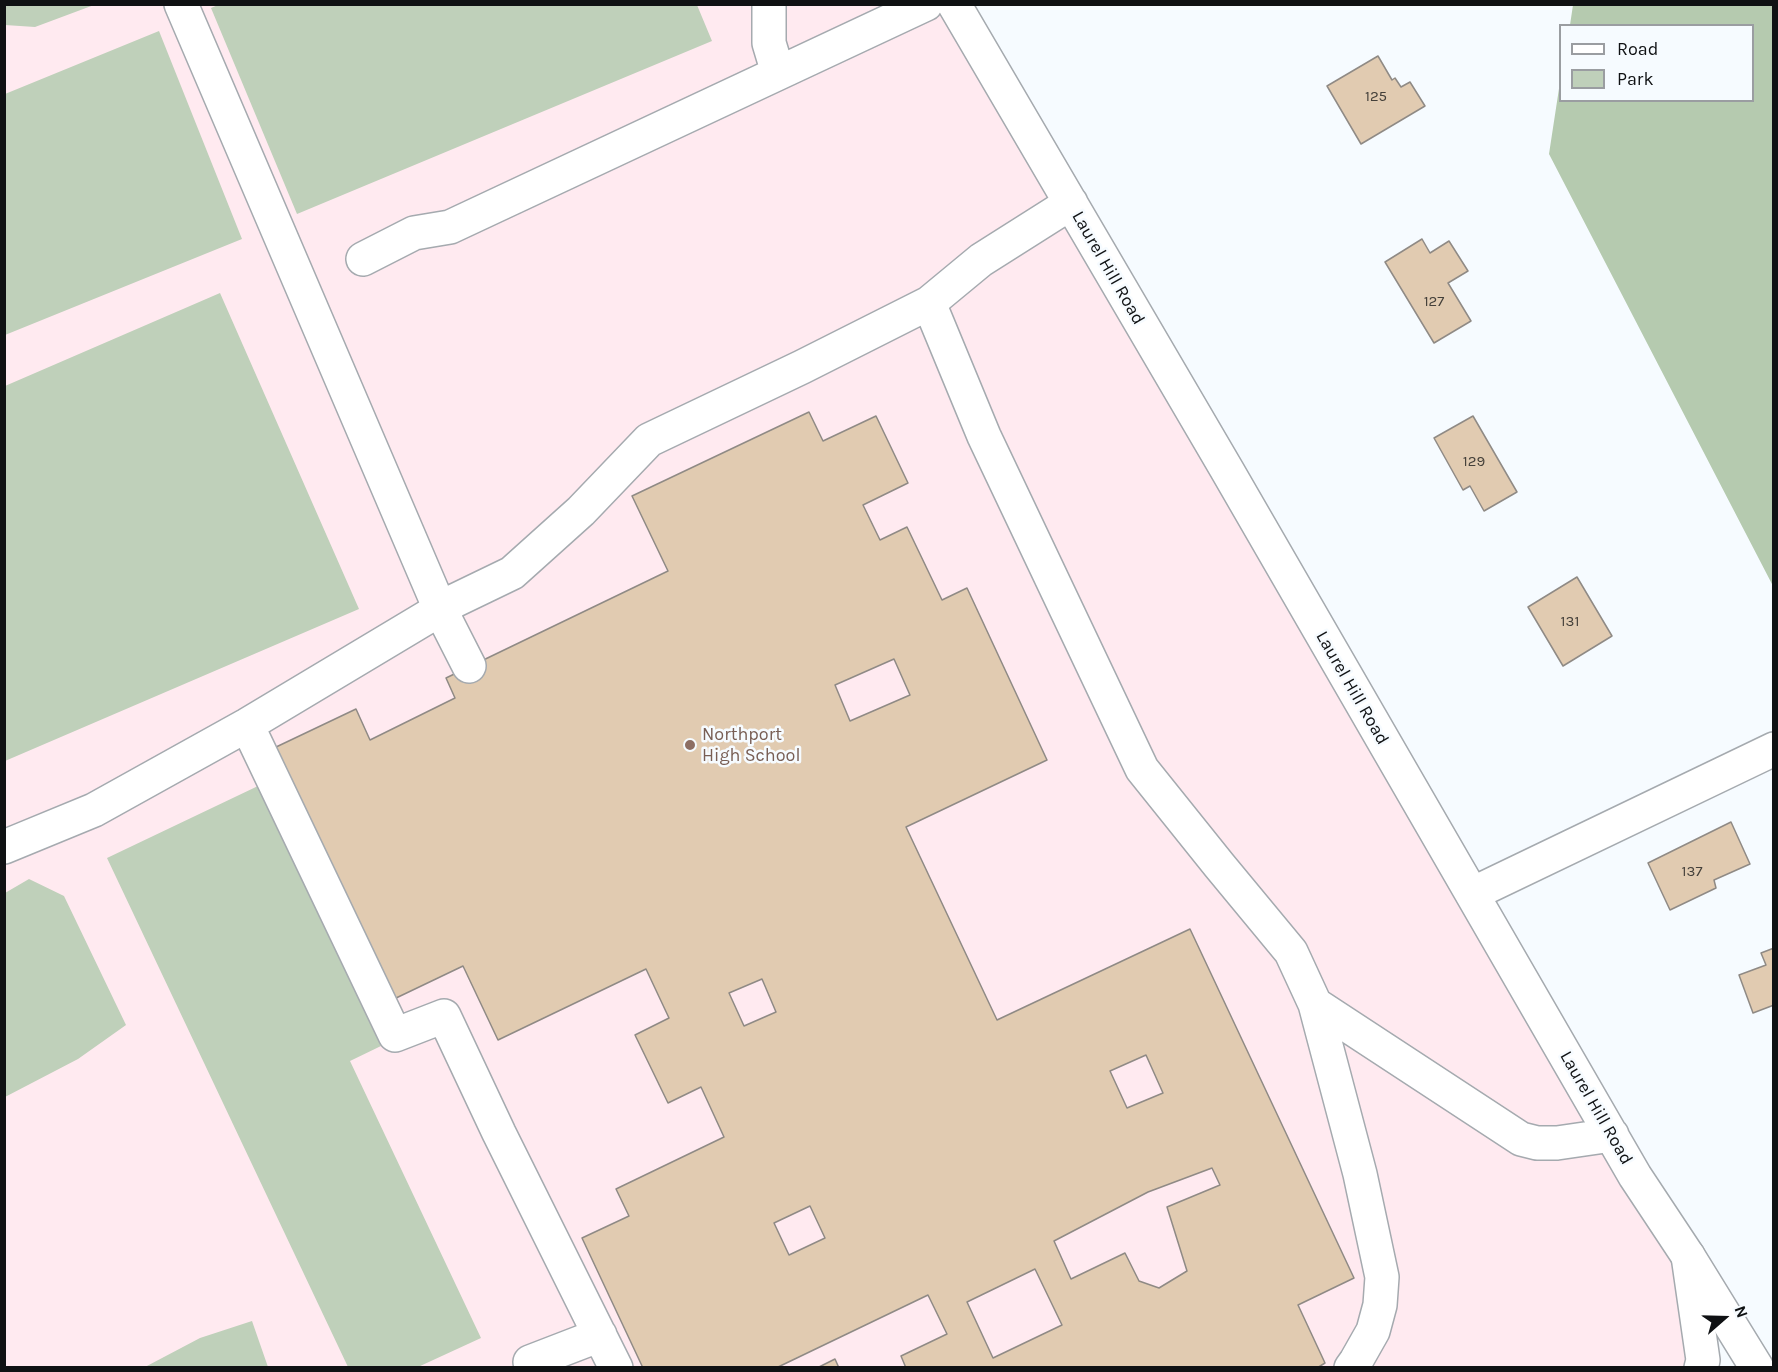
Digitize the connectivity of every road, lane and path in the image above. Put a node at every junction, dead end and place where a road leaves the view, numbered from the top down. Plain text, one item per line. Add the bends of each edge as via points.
1 (181, 4) edge
2 (769, 4) edge
3 (926, 4) edge
4 (954, 4) edge
5 (778, 73) junction
6 (1071, 203) junction
7 (363, 259) dead end
8 (929, 303) junction
9 (440, 609) junction
10 (469, 666) dead end
11 (247, 725) junction
12 (1773, 749) edge
13 (4, 847) edge
14 (1472, 894) junction
15 (1314, 1004) junction
16 (1612, 1135) junction
17 (1688, 1256) junction
18 (600, 1335) junction
19 (530, 1362) dead end
20 (616, 1368) edge
21 (1351, 1368) edge
22 (1701, 1368) edge
23 (1757, 1368) edge

1 - 9 street
2 - 5 street via 769,43
3 - 5 street
4 - 6 street, Laurel Hill Road
5 - 7 street via 450,227 414,233
6 - 8 street via 981,260
6 - 14 street, Laurel Hill Road
8 - 9 street via 649,440 581,511 512,573
8 - 15 street via 984,436 1142,769 1291,952
9 - 10 street
9 - 11 street
11 - 13 street via 94,810
11 - 18 street via 395,1035 444,1016
12 - 14 street
14 - 16 street, Laurel Hill Road
15 - 16 street via 1521,1139 1557,1143
15 - 21 street via 1360,1174 1382,1277 1373,1331
16 - 17 street, Laurel Hill Road
17 - 22 street
17 - 23 street, Laurel Hill Road
18 - 19 street
18 - 20 street

